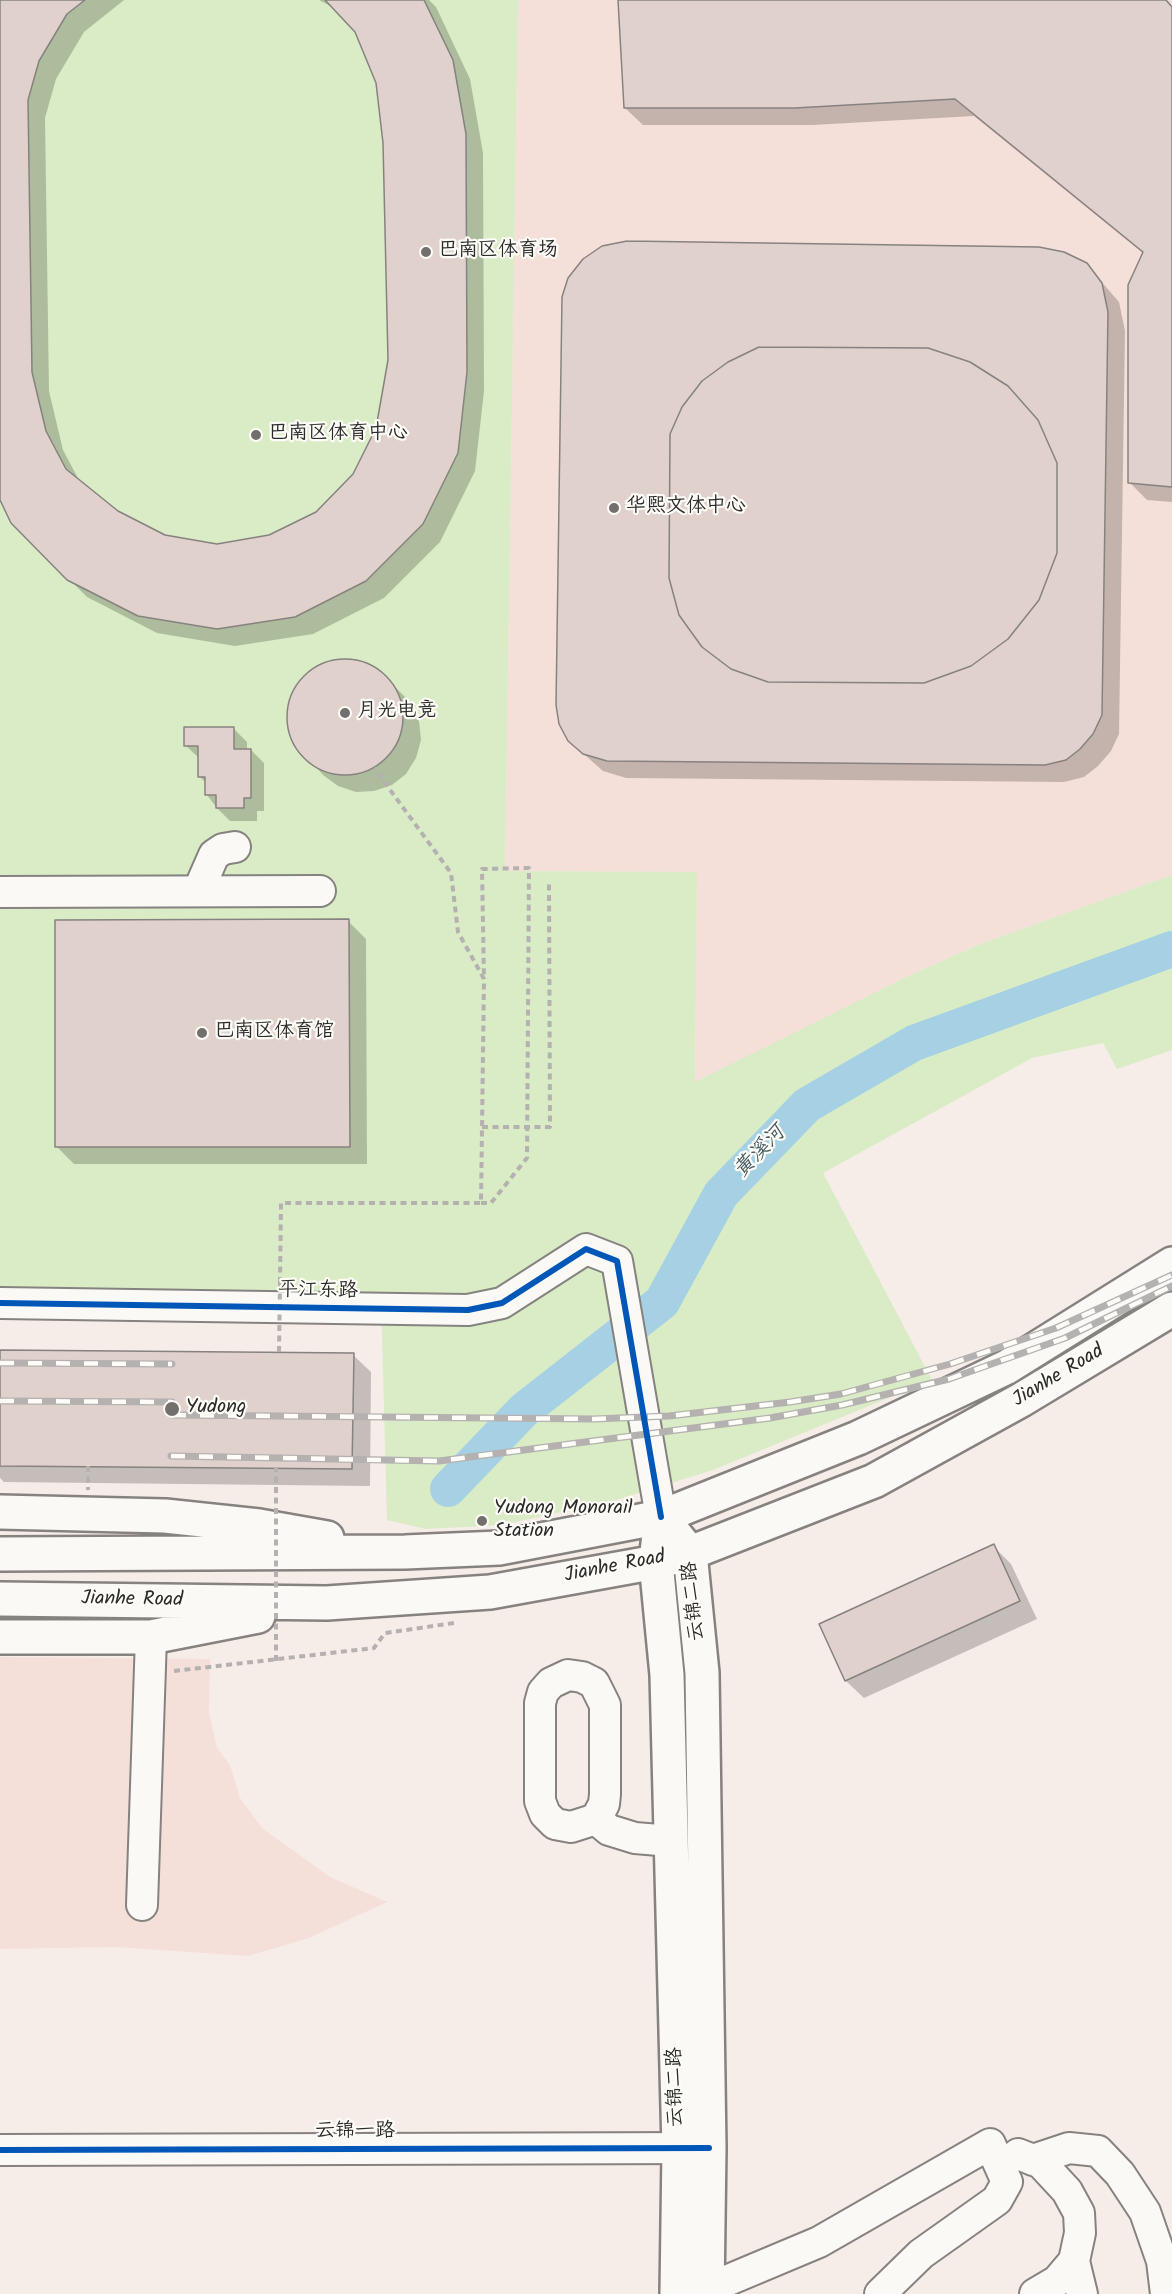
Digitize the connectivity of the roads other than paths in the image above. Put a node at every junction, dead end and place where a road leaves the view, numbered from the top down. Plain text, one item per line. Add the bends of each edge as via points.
1 (235, 847) dead end
2 (202, 891) junction
3 (320, 891) dead end
4 (0, 892) edge
5 (1172, 1264) edge
6 (0, 1303) edge
7 (1172, 1309) edge
8 (0, 1512) edge
9 (661, 1517) junction
10 (405, 1552) junction
11 (690, 1553) junction
12 (0, 1554) edge
13 (656, 1562) junction
14 (0, 1599) edge
15 (327, 1603) junction
16 (0, 1637) edge
17 (151, 1637) junction
18 (596, 1819) junction
19 (671, 1841) junction
20 (142, 1905) dead end
21 (990, 2144) junction
22 (694, 2148) junction
23 (0, 2150) edge
24 (1033, 2160) junction
25 (1074, 2261) junction
26 (697, 2292) edge
27 (880, 2294) edge
28 (1035, 2294) edge
29 (1082, 2294) edge
30 (1166, 2294) edge

1 - 2 street via 214,855
2 - 3 street
2 - 4 street
5 - 9 main road, Jianhe Road via 1007,1366 858,1438
6 - 9 street, 平江东路 via 468,1311 502,1303 586,1249 617,1261
7 - 11 main road, Jianhe Road via 1021,1401 874,1481
8 - 10 main road via 165,1516 259,1526
9 - 10 main road, Jianhe Road via 499,1548
9 - 11 main road, 云锦二路
9 - 13 main road, 云锦二路
10 - 12 main road, Jianhe Road
11 - 13 main road, Jianhe Road
11 - 22 main road, 云锦二路 via 702,1673
13 - 15 main road, Jianhe Road via 490,1592
13 - 19 main road, 云锦二路 via 667,1675
14 - 15 main road, Jianhe Road
15 - 17 main road
16 - 17 main road
17 - 20 street
18 - 18 street via 605,1794 605,1706 594,1683 568,1675 551,1683 540,1704 540,1801 555,1824 571,1827
18 - 19 street via 609,1830 635,1838
19 - 22 main road, 云锦二路
21 - 24 street
21 - 26 street via 819,2242
21 - 27 street via 1007,2182 997,2200 921,2254
22 - 23 street, 云锦一路
22 - 26 main road, 云锦二路
24 - 25 street via 1041,2163 1067,2192 1079,2213 1080,2233
24 - 30 street via 1069,2148 1098,2151 1120,2174 1144,2212 1162,2261
25 - 28 street via 1057,2281
25 - 29 street

